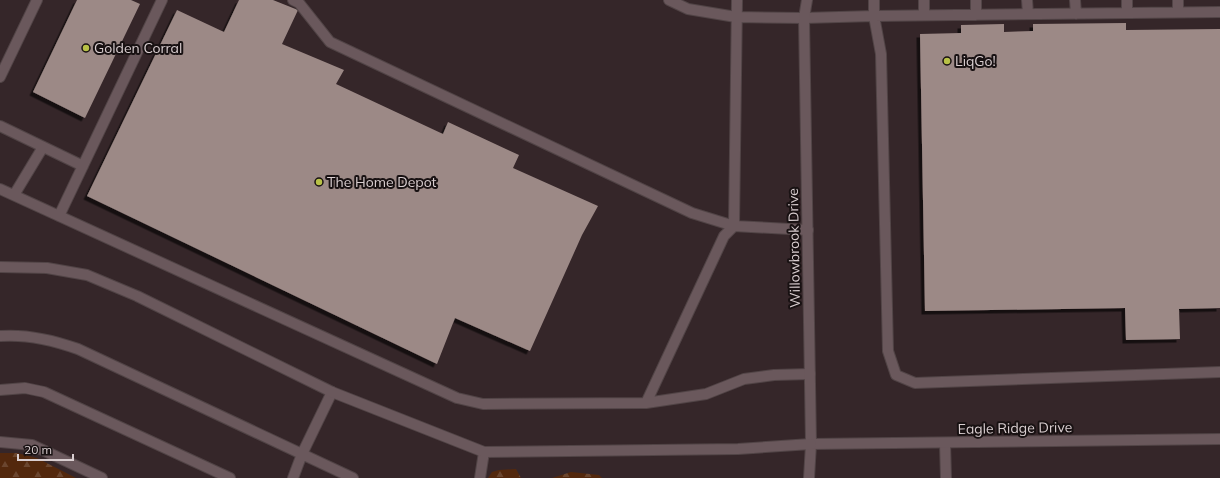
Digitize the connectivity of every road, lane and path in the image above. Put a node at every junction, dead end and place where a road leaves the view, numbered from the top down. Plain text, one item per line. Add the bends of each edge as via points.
1 (37, 0) edge
2 (162, 0) edge
3 (293, 0) edge
4 (669, 0) edge
5 (737, 0) edge
6 (800, 0) edge
7 (807, 0) edge
8 (874, 0) edge
9 (924, 0) edge
10 (976, 0) edge
11 (1027, 0) edge
12 (1075, 0) edge
13 (1127, 0) edge
14 (1178, 0) edge
15 (1178, 12) junction
16 (1220, 12) edge
17 (1128, 13) junction
18 (1028, 14) junction
19 (1076, 14) junction
20 (924, 15) junction
21 (976, 15) junction
22 (874, 16) junction
23 (736, 17) junction
24 (804, 18) junction
25 (0, 77) edge
26 (0, 126) edge
27 (43, 147) junction
28 (83, 166) junction
29 (0, 189) edge
30 (14, 195) junction
31 (59, 216) junction
32 (734, 226) junction
33 (808, 230) junction
34 (0, 267) edge
35 (0, 336) edge
36 (1220, 372) edge
37 (810, 374) junction
38 (0, 390) edge
39 (332, 392) junction
40 (646, 403) junction
41 (1220, 439) edge
42 (0, 442) edge
43 (945, 443) junction
44 (811, 444) junction
45 (484, 452) junction
46 (302, 454) junction
47 (102, 478) edge
48 (230, 478) edge
49 (293, 478) edge
50 (353, 478) edge
51 (480, 478) edge
52 (809, 478) edge
53 (946, 478) edge

1 - 25 street
2 - 28 street
3 - 32 street via 299,3 330,42 692,213
4 - 23 street via 688,8
5 - 23 street
6 - 24 street, Willowbrook Drive
7 - 24 street, Willowbrook Drive
8 - 22 street
9 - 20 street
10 - 21 street
11 - 18 street
12 - 19 street
13 - 17 street
14 - 15 street
15 - 16 street
15 - 17 street
17 - 19 street
18 - 19 street
18 - 21 street
20 - 21 street
20 - 22 street
22 - 24 street
22 - 36 street via 881,54 888,351 896,375 914,383
23 - 24 street
23 - 32 street
24 - 33 street, Willowbrook Drive
26 - 27 street
27 - 28 street
27 - 30 street
28 - 31 street
29 - 30 street
30 - 31 street
31 - 40 street via 457,398 483,404
32 - 33 street
32 - 40 street via 724,236
33 - 37 street, Willowbrook Drive
34 - 39 street via 48,268 87,276 137,296
35 - 46 street via 40,338 78,349
37 - 40 street via 744,379 706,394
37 - 44 street, Willowbrook Drive
38 - 48 street via 25,388 44,392
39 - 45 street
39 - 46 street
41 - 43 street, Eagle Ridge Drive
42 - 47 street via 32,445
43 - 44 street, Eagle Ridge Drive
43 - 53 street
44 - 45 street, Eagle Ridge Drive via 738,449
44 - 52 street, Willowbrook Drive
45 - 51 street
46 - 49 street
46 - 50 street

